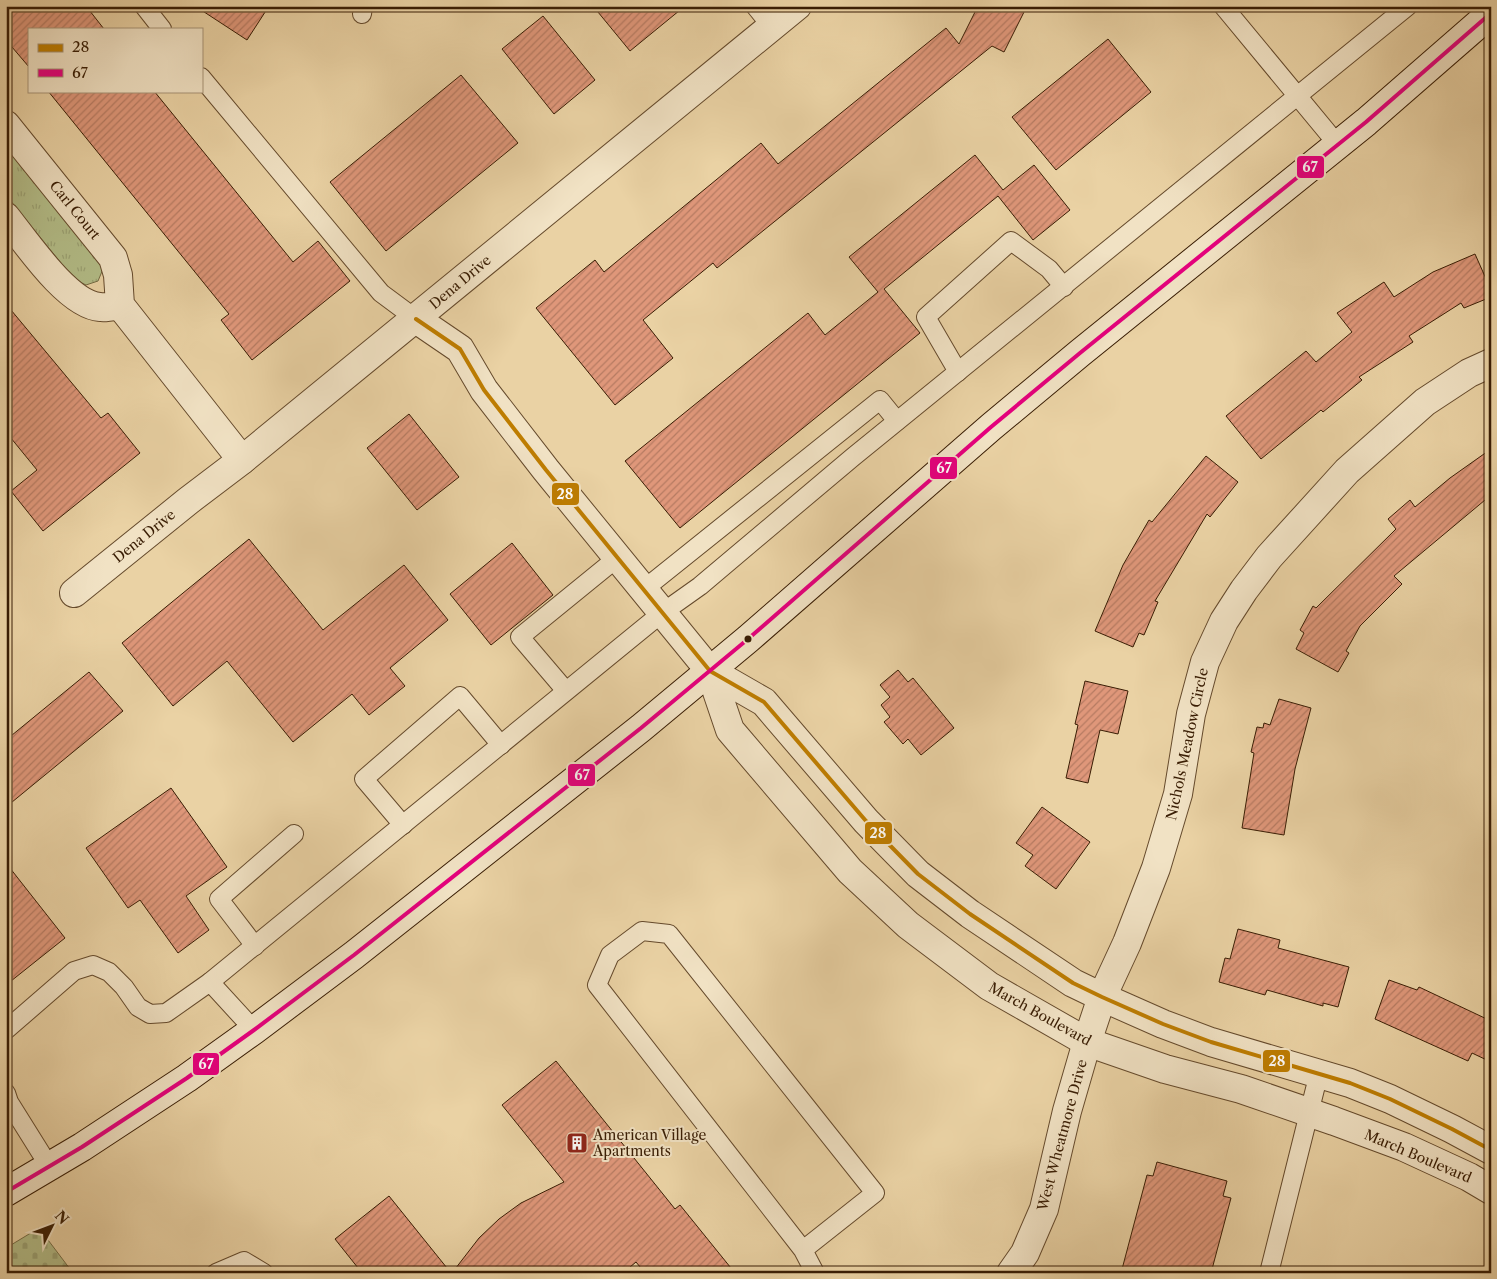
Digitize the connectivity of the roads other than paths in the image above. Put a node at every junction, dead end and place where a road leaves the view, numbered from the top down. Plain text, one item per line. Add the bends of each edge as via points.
1 (144, 6) edge
2 (797, 6) edge
3 (1223, 6) edge
4 (1408, 6) edge
5 (1491, 13) edge
6 (763, 16) edge
7 (161, 28) edge
8 (202, 78) edge
9 (1297, 96) junction
10 (6, 125) edge
11 (1338, 145) junction
12 (6, 217) edge
13 (1064, 286) junction
14 (120, 305) junction
15 (416, 319) junction
16 (1491, 362) edge
17 (958, 372) junction
18 (897, 421) junction
19 (242, 460) junction
20 (617, 558) junction
21 (643, 590) junction
22 (74, 593) dead end
23 (662, 613) junction
24 (710, 671) junction
25 (566, 691) junction
26 (501, 745) junction
27 (402, 825) junction
28 (294, 834) dead end
29 (255, 946) junction
30 (210, 982) junction
31 (1094, 1020) junction
32 (6, 1030) edge
33 (254, 1030) junction
34 (1319, 1073) junction
35 (6, 1093) edge
36 (1310, 1112) junction
37 (1491, 1150) edge
38 (49, 1166) junction
39 (1491, 1190) edge
40 (6, 1192) edge
41 (803, 1250) junction
42 (216, 1273) edge
43 (264, 1273) edge
44 (815, 1273) edge
45 (1011, 1273) edge
46 (1269, 1273) edge

1 - 7 lane
2 - 6 street, Dena Drive
3 - 9 lane
4 - 9 lane
5 - 11 street
6 - 15 street, Dena Drive
8 - 15 lane via 381,292
9 - 11 lane
9 - 13 lane
10 - 14 street, Carl Court via 113,258
11 - 24 street via 991,427
12 - 14 street via 64,289 84,303 100,308
13 - 17 lane
13 - 17 lane via 1048,269 1011,241 926,317
14 - 19 street
15 - 19 street, Dena Drive
15 - 20 street via 460,349 484,390
16 - 31 street, Nichols Meadow Circle via 1469,372 1425,402 1347,471 1269,557 1224,621 1205,662 1191,714 1178,794 1156,868
17 - 18 lane
18 - 21 lane via 880,400
18 - 23 lane via 700,586
19 - 22 street, Dena Drive
20 - 21 street
20 - 25 lane via 520,637
21 - 23 street
23 - 24 street
23 - 25 lane
24 - 31 street via 764,702 866,821 918,874 970,914 1073,983
24 - 31 street, March Boulevard via 730,730 850,871 908,925 989,986
24 - 33 street via 354,955
25 - 26 lane
26 - 27 lane
26 - 27 lane via 460,696 364,779
27 - 29 lane
28 - 29 lane via 219,899
29 - 30 lane
30 - 32 lane via 166,1012 150,1014 138,1007 109,972 93,965 74,972
30 - 33 lane
31 - 34 street via 1163,1024
31 - 36 street, March Boulevard via 1165,1069
31 - 45 street, West Wheatmore Drive via 1067,1111 1044,1209 1025,1253
33 - 38 street via 187,1078
34 - 36 lane
34 - 37 street via 1390,1099
35 - 38 lane
36 - 39 street, March Boulevard via 1404,1147
36 - 46 lane
38 - 40 street
41 - 41 lane via 876,1193 669,934 642,931 610,955 597,985
41 - 44 lane
42 - 43 lane via 244,1261

